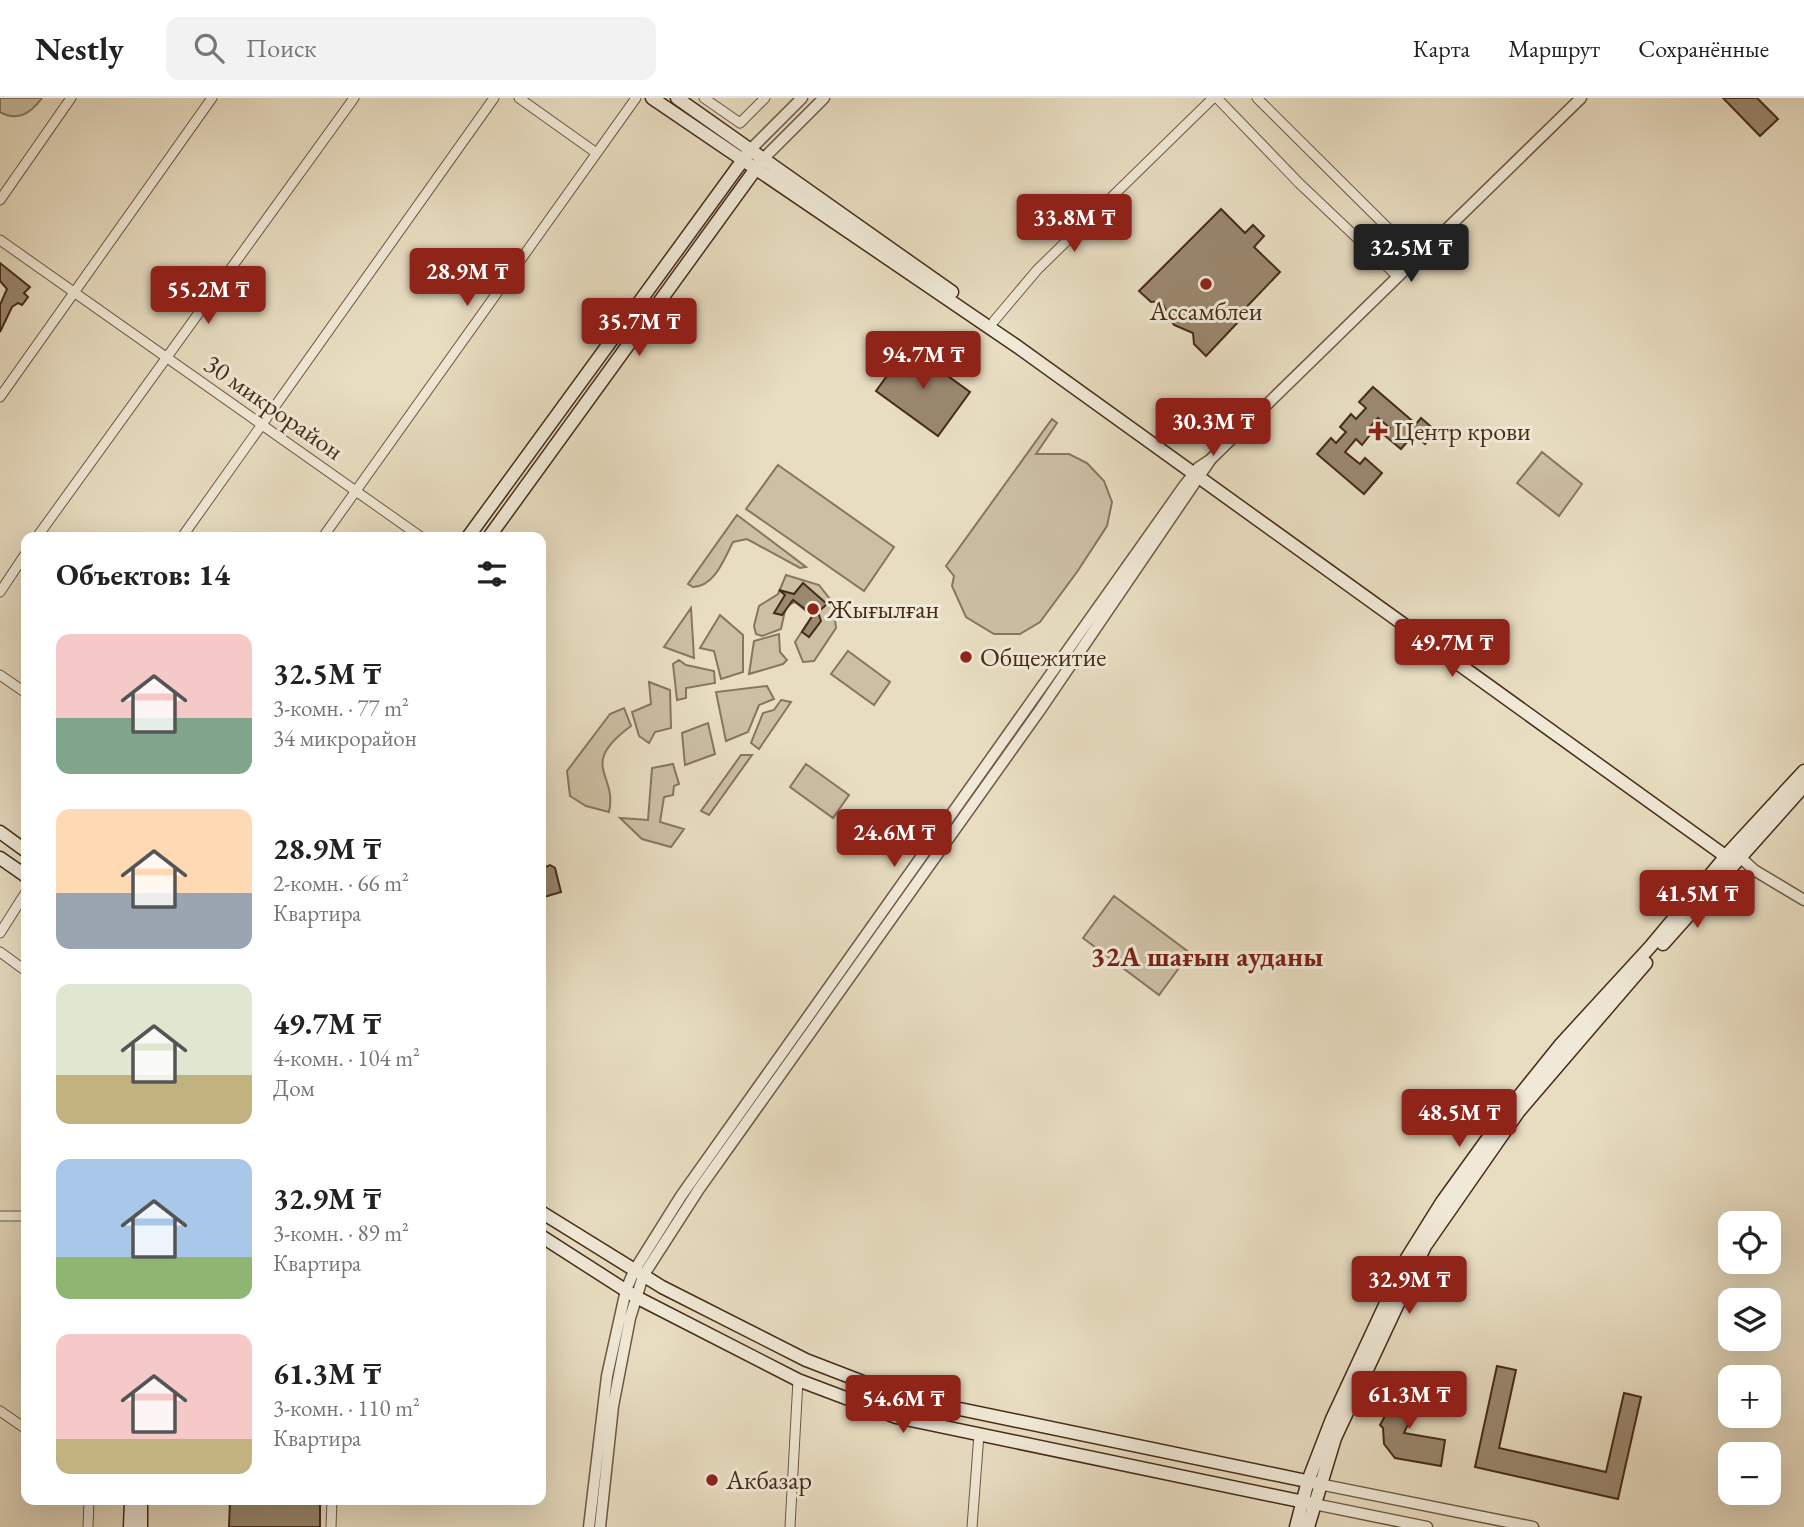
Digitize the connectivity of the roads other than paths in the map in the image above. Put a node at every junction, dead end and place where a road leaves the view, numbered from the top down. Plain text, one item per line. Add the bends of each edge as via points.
1 (71, 98) edge
2 (212, 98) edge
3 (354, 98) edge
4 (494, 98) edge
5 (519, 98) edge
6 (636, 98) edge
7 (652, 98) edge
8 (677, 98) edge
9 (765, 98) edge
10 (802, 98) edge
11 (824, 98) edge
12 (1215, 98) edge
13 (1258, 98) edge
14 (1581, 98) edge
15 (707, 101) edge
16 (702, 116) junction
17 (595, 152) junction
18 (746, 155) junction
19 (759, 164) junction
20 (0, 200) edge
21 (0, 240) edge
22 (1417, 257) junction
23 (1397, 276) junction
24 (74, 293) junction
25 (994, 321) junction
26 (167, 358) junction
27 (0, 397) edge
28 (262, 426) junction
29 (1199, 473) junction
30 (357, 490) junction
31 (41, 532) edge
32 (186, 532) edge
33 (327, 532) edge
34 (414, 532) edge
35 (472, 532) edge
36 (493, 532) edge
37 (21, 560) edge
38 (0, 592) edge
39 (0, 675) edge
40 (21, 690) edge
41 (1804, 771) edge
42 (1804, 786) edge
43 (0, 832) edge
44 (21, 847) edge
45 (1733, 857) junction
46 (0, 858) edge
47 (21, 873) edge
48 (21, 900) edge
49 (1804, 900) edge
50 (0, 933) edge
51 (0, 953) edge
52 (21, 968) edge
53 (546, 1215) edge
54 (0, 1216) edge
55 (21, 1216) edge
56 (546, 1239) edge
57 (639, 1273) junction
58 (631, 1294) junction
59 (806, 1360) junction
60 (798, 1380) junction
61 (0, 1411) edge
62 (21, 1426) edge
63 (979, 1434) junction
64 (1314, 1482) junction
65 (1308, 1503) junction
66 (89, 1505) edge
67 (131, 1505) edge
68 (141, 1505) edge
69 (332, 1505) edge
70 (88, 1527) edge
71 (130, 1527) edge
72 (141, 1527) edge
73 (331, 1527) edge
74 (589, 1527) edge
75 (600, 1527) edge
76 (790, 1527) edge
77 (972, 1527) edge
78 (1296, 1527) edge
79 (1308, 1527) edge
80 (1426, 1527) edge
81 (1534, 1527) edge

1 - 20 street
2 - 24 street
3 - 26 street
4 - 28 street
5 - 17 street
6 - 17 street
7 - 18 main road
8 - 16 main road
9 - 15 street via 740,123
10 - 18 street
11 - 19 street
12 - 23 street
12 - 25 street via 1037,270
13 - 22 street
14 - 22 street
15 - 16 street
16 - 18 main road
17 - 30 street
18 - 19 main road
18 - 35 main road
19 - 25 main road
19 - 29 main road
19 - 36 main road
21 - 24 street, 30 микрорайон
22 - 23 street
23 - 29 street
24 - 26 street, 30 микрорайон
24 - 27 street
25 - 29 main road
26 - 28 street, 30 микрорайон
26 - 31 street
28 - 30 street, 30 микрорайон
28 - 32 street
29 - 45 main road
29 - 57 street via 1040,710
30 - 33 street
30 - 34 street, 30 микрорайон
37 - 38 street
39 - 40 street
41 - 45 main road
42 - 45 main road
43 - 44 main road
45 - 49 street
45 - 64 main road via 1523,1089 1442,1202 1407,1258 1332,1419
46 - 47 main road
48 - 50 street
51 - 52 street
53 - 57 main road
54 - 55 street
56 - 58 main road
57 - 58 street
57 - 59 main road
58 - 60 main road
58 - 74 street via 607,1376
58 - 75 street
59 - 60 main road
59 - 64 main road via 902,1397
60 - 63 main road via 896,1417
60 - 76 street
61 - 62 street
63 - 65 main road
63 - 77 street
64 - 65 main road
64 - 81 street
65 - 78 main road
65 - 79 main road
65 - 80 street
66 - 70 street
67 - 71 main road
68 - 72 main road
69 - 73 street

